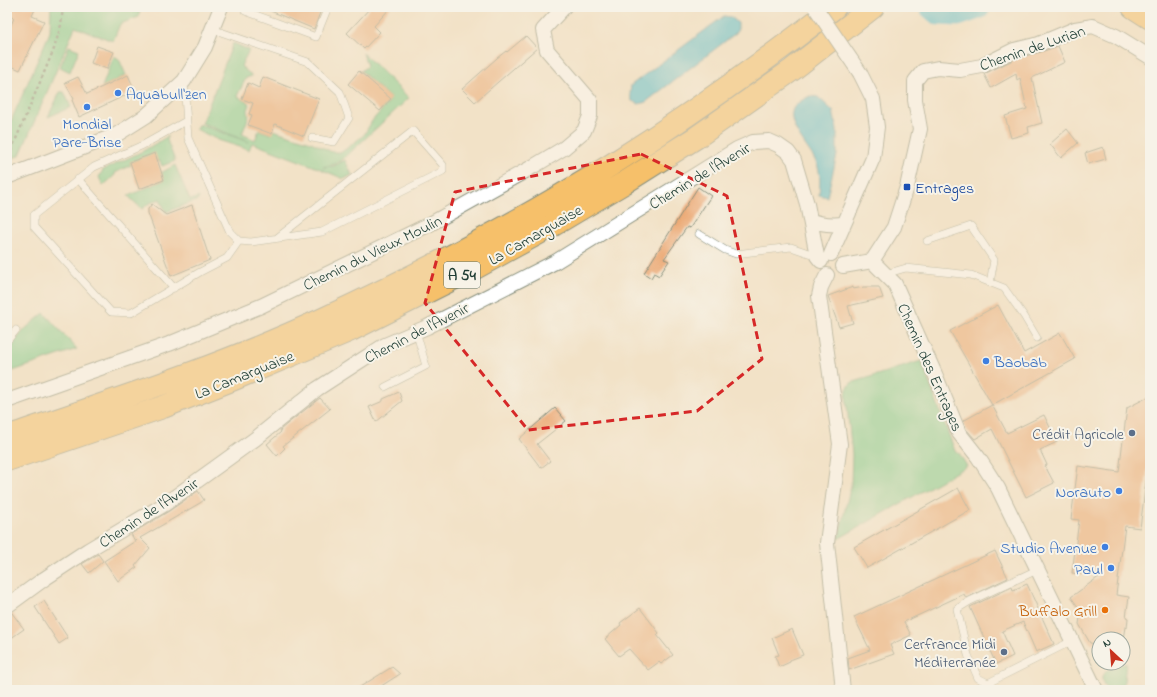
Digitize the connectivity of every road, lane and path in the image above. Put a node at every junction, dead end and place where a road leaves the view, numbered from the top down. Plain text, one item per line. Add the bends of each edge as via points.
1 (63, 7) edge
2 (221, 7) edge
3 (246, 7) edge
4 (328, 7) edge
5 (564, 7) edge
6 (815, 7) edge
7 (835, 7) edge
8 (873, 7) edge
9 (1133, 7) edge
10 (1150, 18) edge
11 (212, 29) junction
12 (1150, 57) edge
13 (184, 81) junction
14 (186, 121) junction
15 (312, 138) dead end
16 (14, 162) dead end
17 (8, 169) edge
18 (78, 179) junction
19 (810, 220) junction
20 (844, 224) junction
21 (699, 234) dead end
22 (277, 238) junction
23 (239, 241) junction
24 (927, 241) dead end
25 (823, 257) junction
26 (872, 261) junction
27 (843, 266) junction
28 (885, 274) junction
29 (827, 275) junction
30 (990, 283) junction
31 (174, 288) junction
32 (16, 330) dead end
33 (416, 331) junction
34 (1036, 338) dead end
35 (7, 341) edge
36 (386, 387) dead end
37 (7, 401) edge
38 (7, 437) edge
39 (7, 460) edge
40 (1037, 570) junction
41 (7, 606) edge
42 (1072, 641) junction
43 (843, 690) edge
44 (1096, 690) edge

1 - 17 path via 54,50 10,153
2 - 11 street
3 - 4 lane via 245,11 316,37
5 - 37 street, Chemin du Vieux Moulin via 543,30 547,50 590,100 590,116 584,131 564,148 430,224 261,306 169,344
6 - 20 street, bridge via 860,73 873,99 877,127 873,158
7 - 38 highway, La Camarguaise / A 54 via 775,54 679,121 557,198 462,251 320,321 236,356
8 - 39 highway, La Camarguaise / A 54 via 792,70 697,137 550,227 475,268 351,330 234,380
9 - 10 highway
11 - 13 street
11 - 15 lane via 308,62 340,92 349,118 334,142
12 - 26 street, Chemin de Lurian via 1116,36 1093,26 1014,50 982,66 960,70 923,70 915,81 914,100 920,129 907,187 894,227
13 - 14 lane
13 - 17 street via 146,116 116,135
14 - 18 lane via 143,145 94,167
14 - 23 lane via 188,138 230,232
16 - 17 path
18 - 31 lane
18 - 31 lane via 34,215 34,227 111,312 131,313
19 - 20 street via 818,224
19 - 25 street, Chemin de l'Avenir
19 - 33 street, Chemin de l'Avenir via 794,160 778,145 768,141 753,142 737,149 555,262
20 - 25 street
21 - 25 lane via 736,254 791,247
22 - 22 lane via 322,232 443,171 443,165 413,131
22 - 23 lane
23 - 31 lane via 227,258
24 - 30 lane via 971,226 994,260
25 - 27 street via 834,254 840,257
25 - 29 street via 822,271
26 - 27 street
26 - 28 street, Chemin des Entrages
27 - 29 street via 837,275
28 - 30 lane via 906,268 971,275
28 - 40 street, Chemin des Entrages via 895,284 959,433 998,488
29 - 43 street via 819,296 840,444 827,543
30 - 34 lane via 1004,288
32 - 35 lane
33 - 36 lane via 426,366
33 - 41 street, Chemin de l'Avenir via 385,345 317,389 165,504 88,550
40 - 42 street, Chemin des Entrages
40 - 42 lane via 957,609 968,655 978,678 988,683
42 - 44 street, Chemin des Entrages

